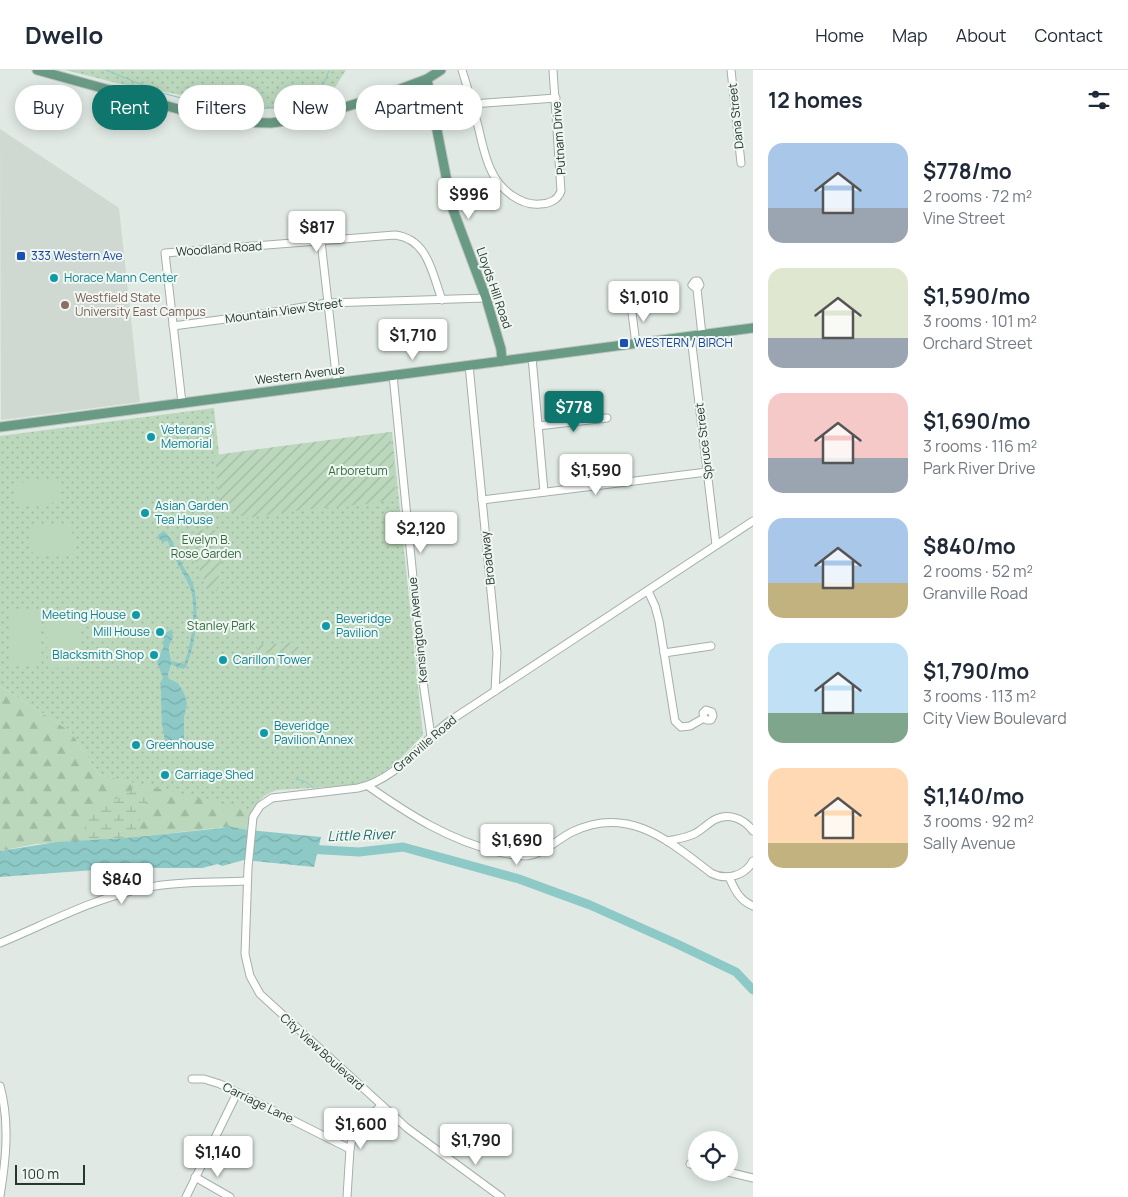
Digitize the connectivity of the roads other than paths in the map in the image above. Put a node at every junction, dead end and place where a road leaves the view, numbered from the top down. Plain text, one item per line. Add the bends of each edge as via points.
1 (38, 70) edge
2 (441, 70) edge
3 (462, 70) edge
4 (553, 70) edge
5 (731, 70) edge
6 (427, 79) junction
7 (466, 85) edge
8 (556, 98) junction
9 (482, 103) edge
10 (479, 130) edge
11 (741, 163) dead end
12 (321, 241) junction
13 (697, 289) dead end
14 (486, 298) junction
15 (442, 300) junction
16 (630, 301) dead end
17 (327, 303) junction
18 (173, 326) junction
19 (753, 328) edge
20 (702, 335) junction
21 (691, 337) junction
22 (636, 344) junction
23 (532, 357) junction
24 (502, 361) junction
25 (469, 366) junction
26 (393, 375) junction
27 (336, 383) junction
28 (182, 403) junction
29 (607, 418) dead end
30 (538, 426) junction
31 (0, 427) edge
32 (707, 472) junction
33 (544, 492) junction
34 (482, 500) junction
35 (753, 521) edge
36 (716, 545) junction
37 (648, 591) junction
38 (711, 646) dead end
39 (664, 653) junction
40 (495, 691) junction
41 (704, 718) dead end
42 (431, 736) junction
43 (380, 780) junction
44 (368, 786) junction
45 (382, 796) junction
46 (753, 831) edge
47 (667, 841) junction
48 (753, 861) edge
49 (729, 877) junction
50 (247, 881) junction
51 (753, 906) edge
52 (0, 943) edge
53 (192, 1079) dead end
54 (0, 1086) edge
55 (237, 1093) junction
56 (380, 1106) junction
57 (350, 1149) junction
58 (738, 1174) edge
59 (195, 1177) junction
60 (753, 1178) edge
61 (0, 1196) edge
62 (186, 1197) edge
63 (230, 1197) edge
64 (347, 1197) edge
65 (501, 1197) edge

1 - 6 main road via 208,117 258,123 313,116
2 - 6 main road
3 - 7 street, Putnam Drive
4 - 8 street, Putnam Drive
5 - 11 street, Dana Street
6 - 14 main road, Lloyds Hill Road via 452,207
8 - 9 street
8 - 10 street, Putnam Drive via 561,191 553,200 538,205 512,196 503,188 494,177
12 - 15 street, Woodland Road via 395,235 408,237 426,255
12 - 17 street
12 - 18 street, Woodland Road via 165,253
13 - 20 street
14 - 15 street, Mountain View Street
14 - 24 main road, Lloyds Hill Road
15 - 17 street, Mountain View Street
16 - 22 street
17 - 18 street, Mountain View Street
17 - 27 street
18 - 28 street
19 - 20 main road, Western Avenue
20 - 21 main road, Western Avenue
21 - 22 main road, Western Avenue
21 - 32 street, Spruce Street
22 - 23 main road, Western Avenue
23 - 24 main road, Western Avenue
23 - 30 street
24 - 25 main road, Western Avenue
25 - 26 main road, Western Avenue
25 - 34 street, Broadway
26 - 27 main road, Western Avenue
26 - 42 street, Kensington Avenue
27 - 28 main road, Western Avenue
28 - 31 main road, Western Avenue
29 - 30 street
30 - 33 street
32 - 33 street
32 - 36 street, Spruce Street
33 - 34 street
34 - 40 street, Broadway via 497,653
35 - 36 street, Granville Road
36 - 37 street, Granville Road
37 - 39 street via 656,610
37 - 40 street, Granville Road
38 - 39 street
39 - 41 street via 676,723 686,727
40 - 42 street, Granville Road
42 - 43 street, Granville Road via 396,770
43 - 44 street, Granville Road
43 - 45 street
44 - 45 street
44 - 50 street, Granville Road via 337,792 286,795 272,798 257,809 252,822
45 - 47 street via 460,841 514,855 536,853 576,830 605,822 635,825
46 - 47 street via 742,821 726,817 713,821 692,835
47 - 49 street via 714,874
48 - 49 street via 743,872
49 - 51 street via 737,894
50 - 52 street via 136,890 98,902
50 - 56 street, City View Boulevard via 245,954 254,985 273,1008
53 - 55 street, Carriage Lane via 204,1079
54 - 61 street via 6,1131
55 - 57 street, Carriage Lane
55 - 59 street
56 - 57 street via 352,1139
56 - 65 street, City View Boulevard
57 - 64 street
58 - 60 street
59 - 62 street
59 - 63 street

